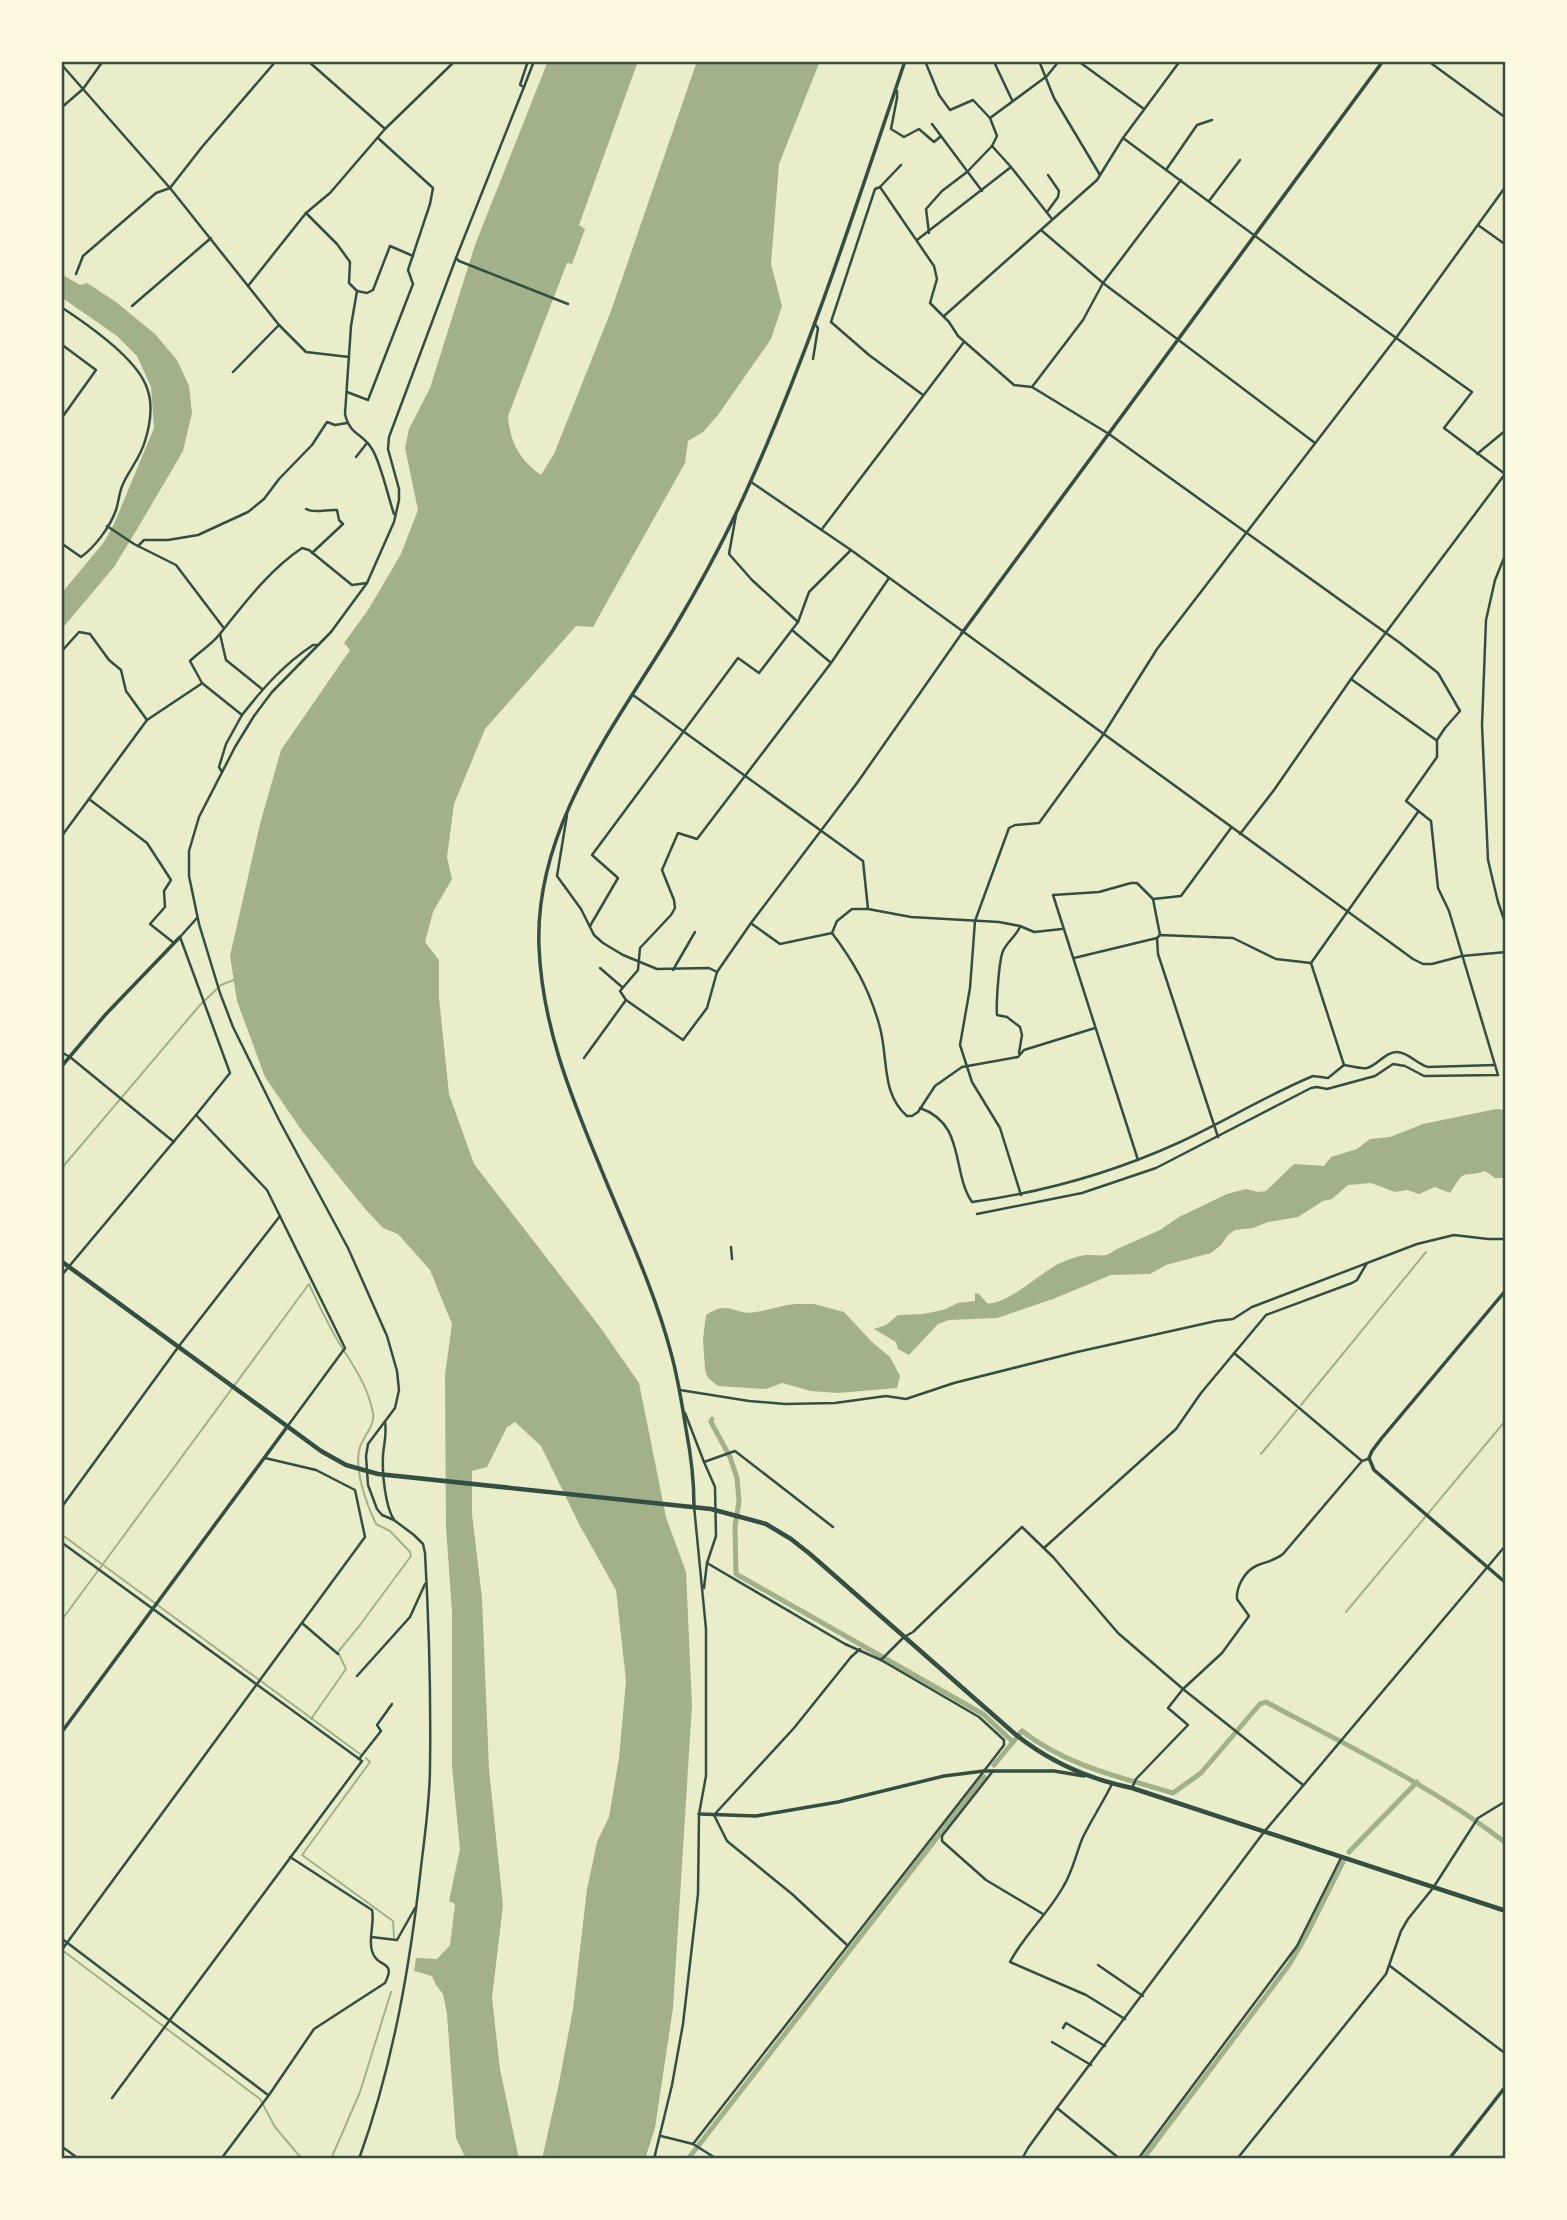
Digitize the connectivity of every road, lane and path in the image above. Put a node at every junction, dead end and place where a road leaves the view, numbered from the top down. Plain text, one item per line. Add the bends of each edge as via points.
1 (103, 61) edge
2 (276, 61) edge
3 (308, 61) edge
4 (455, 61) edge
5 (528, 61) edge
6 (534, 61) edge
7 (905, 61) edge
8 (925, 61) edge
9 (1000, 61) edge
10 (1039, 61) edge
11 (1059, 61) edge
12 (1078, 61) edge
13 (1180, 61) edge
14 (1383, 61) edge
15 (1428, 61) edge
16 (61, 64) edge
17 (1047, 76) junction
18 (524, 87) junction
19 (896, 87) junction
20 (83, 89) junction
21 (1013, 102) junction
22 (61, 108) edge
23 (1144, 109) junction
24 (990, 118) junction
25 (1506, 118) edge
26 (1212, 120) dead end
27 (932, 124) dead end
28 (385, 130) junction
29 (940, 137) junction
30 (378, 138) junction
31 (1123, 138) junction
32 (992, 146) junction
33 (1240, 160) dead end
34 (901, 165) dead end
35 (1011, 167) junction
36 (1166, 170) junction
37 (968, 171) junction
38 (1048, 175) dead end
39 (1100, 175) junction
40 (1181, 180) junction
41 (1506, 186) edge
42 (880, 187) junction
43 (170, 188) junction
44 (982, 191) junction
45 (1209, 201) junction
46 (1047, 212) junction
47 (306, 214) junction
48 (1053, 220) junction
49 (1478, 225) junction
50 (1041, 230) junction
51 (929, 233) junction
52 (1255, 235) junction
53 (211, 238) junction
54 (917, 240) junction
55 (1506, 245) edge
56 (413, 256) junction
57 (457, 260) junction
58 (76, 274) dead end
59 (1103, 283) junction
60 (248, 286) junction
61 (357, 291) junction
62 (568, 304) dead end
63 (132, 306) dead end
64 (61, 307) edge
65 (943, 317) junction
66 (814, 323) junction
67 (279, 325) junction
68 (1396, 338) junction
69 (1178, 340) junction
70 (964, 342) junction
71 (61, 344) edge
72 (349, 357) junction
73 (813, 359) dead end
74 (233, 372) dead end
75 (1032, 387) junction
76 (346, 392) junction
77 (923, 395) junction
78 (61, 419) edge
79 (347, 423) junction
80 (1506, 430) edge
81 (1109, 434) junction
82 (1315, 443) junction
83 (366, 445) junction
84 (1477, 454) junction
85 (356, 457) dead end
86 (751, 482) junction
87 (306, 509) dead end
88 (737, 512) junction
89 (394, 515) junction
90 (107, 526) junction
91 (822, 529) junction
92 (1245, 533) junction
93 (61, 544) edge
94 (136, 545) junction
95 (851, 550) junction
96 (312, 552) junction
97 (1506, 554) edge
98 (889, 578) junction
99 (367, 583) junction
100 (798, 622) junction
101 (223, 627) junction
102 (792, 631) junction
103 (962, 633) junction
104 (1384, 633) junction
105 (220, 634) junction
106 (318, 645) junction
107 (61, 652) edge
108 (831, 663) junction
109 (1351, 679) junction
110 (202, 683) junction
111 (262, 689) junction
112 (633, 695) junction
113 (243, 716) junction
114 (147, 720) junction
115 (683, 731) junction
116 (1103, 735) junction
117 (1437, 740) junction
118 (222, 772) junction
119 (745, 775) junction
120 (89, 799) junction
121 (1418, 811) junction
122 (568, 812) junction
123 (1231, 827) junction
124 (821, 830) junction
125 (1240, 834) junction
126 (61, 837) edge
127 (1153, 899) junction
128 (868, 909) junction
129 (1347, 911) junction
130 (197, 918) junction
131 (975, 920) junction
132 (751, 923) junction
133 (1506, 925) edge
134 (590, 926) junction
135 (1020, 926) junction
136 (1063, 929) junction
137 (695, 932) dead end
138 (832, 933) junction
139 (1158, 936) junction
140 (180, 937) junction
141 (174, 943) junction
142 (1506, 952) edge
143 (1462, 957) junction
144 (1074, 958) junction
145 (640, 962) junction
146 (1311, 963) junction
147 (600, 968) dead end
148 (673, 970) junction
149 (717, 972) junction
150 (622, 986) junction
151 (625, 1000) junction
152 (1096, 1028) junction
153 (61, 1052) edge
154 (70, 1057) junction
155 (1018, 1057) junction
156 (584, 1058) dead end
157 (968, 1065) junction
158 (1495, 1065) junction
159 (1344, 1066) junction
160 (61, 1067) edge
161 (920, 1108) junction
162 (196, 1115) junction
163 (1215, 1125) junction
164 (1218, 1137) junction
165 (174, 1142) junction
166 (1138, 1160) junction
167 (1021, 1195) junction
168 (977, 1214) dead end
169 (280, 1216) junction
170 (1506, 1239) edge
171 (731, 1247) dead end
172 (732, 1259) dead end
173 (61, 1261) edge
174 (1367, 1263) junction
175 (68, 1266) junction
176 (61, 1276) edge
177 (1506, 1290) edge
178 (179, 1346) junction
179 (1234, 1353) junction
180 (680, 1390) junction
181 (683, 1407) junction
182 (385, 1422) junction
183 (287, 1426) junction
184 (263, 1458) junction
185 (1370, 1458) junction
186 (1362, 1461) junction
187 (704, 1462) junction
188 (381, 1474) junction
189 (692, 1506) junction
190 (61, 1508) edge
191 (394, 1520) junction
192 (833, 1527) dead end
193 (61, 1542) edge
194 (1506, 1545) edge
195 (1044, 1548) junction
196 (707, 1563) junction
197 (1487, 1567) junction
198 (426, 1582) junction
199 (1506, 1583) edge
200 (703, 1592) junction
201 (152, 1609) junction
202 (302, 1623) junction
203 (904, 1637) junction
204 (860, 1649) junction
205 (338, 1654) dead end
206 (883, 1657) junction
207 (357, 1676) dead end
208 (257, 1685) junction
209 (1183, 1689) junction
210 (392, 1704) dead end
211 (61, 1733) edge
212 (359, 1759) junction
213 (985, 1771) junction
214 (993, 1771) junction
215 (1092, 1777) junction
216 (1112, 1784) junction
217 (1303, 1785) junction
218 (1132, 1786) junction
219 (1506, 1801) edge
220 (699, 1814) junction
221 (714, 1815) junction
222 (1264, 1832) junction
223 (290, 1857) junction
224 (1341, 1857) junction
225 (1433, 1888) junction
226 (417, 1904) junction
227 (1506, 1911) edge
228 (1043, 1914) junction
229 (371, 1937) junction
230 (61, 1938) edge
231 (67, 1943) junction
232 (847, 1945) junction
233 (61, 1951) edge
234 (1098, 1965) dead end
235 (1390, 1966) junction
236 (1143, 1996) junction
237 (1125, 2019) junction
238 (170, 2021) junction
239 (1063, 2028) dead end
240 (1052, 2042) dead end
241 (1105, 2046) junction
242 (1506, 2054) edge
243 (1091, 2065) junction
244 (1506, 2086) edge
245 (269, 2095) junction
246 (112, 2098) dead end
247 (1057, 2108) junction
248 (661, 2136) junction
249 (693, 2144) junction
250 (61, 2146) edge
251 (79, 2159) edge
252 (221, 2159) edge
253 (359, 2159) edge
254 (654, 2159) edge
255 (717, 2159) edge
256 (1023, 2159) edge
257 (1120, 2159) edge
258 (1138, 2159) edge
259 (1237, 2159) edge
260 (1449, 2159) edge

1 - 20 street
2 - 43 street
3 - 28 street
4 - 28 street
5 - 18 street via 520,85
6 - 18 street
7 - 19 street
8 - 24 street via 950,110 973,100
9 - 21 street via 995,64
10 - 17 street
11 - 17 street
12 - 23 street
13 - 23 street
14 - 52 street
15 - 25 street
16 - 20 street
17 - 21 street
17 - 39 street via 1054,98
18 - 57 street
19 - 29 street via 891,129 904,137 919,129 934,142
19 - 66 street
20 - 22 street
20 - 43 street
21 - 24 street
23 - 31 street
24 - 32 street via 997,136
26 - 36 street via 1197,125
27 - 29 street
28 - 30 street
29 - 37 street
30 - 47 street
30 - 56 street via 433,188
31 - 36 street
31 - 39 street
32 - 35 street
32 - 37 street
33 - 45 street
34 - 42 street
35 - 44 street
35 - 46 street
36 - 40 street
37 - 44 street
37 - 51 street via 926,209
38 - 46 street via 1059,191
39 - 48 street
40 - 45 street
40 - 59 street
41 - 49 street
42 - 54 street
42 - 77 street via 875,189 831,322
43 - 53 street
43 - 58 street via 156,193 83,256
44 - 51 street
45 - 52 street
46 - 48 street
47 - 60 street
47 - 61 street via 350,262 349,283
48 - 50 street
49 - 55 street
49 - 68 street
50 - 59 street
50 - 65 street
51 - 54 street
52 - 68 street
52 - 69 street
53 - 60 street
53 - 63 street
54 - 65 street via 937,279 930,303
56 - 61 street via 390,246 373,290
56 - 76 street via 408,270 413,284 368,401
57 - 62 street
57 - 89 street via 389,437 399,489
59 - 69 street
59 - 75 street via 1083,320
60 - 67 street
61 - 72 street
64 - 90 street via 109,342 148,388 150,422 145,443
65 - 70 street
66 - 73 street via 818,328
66 - 86 street
67 - 72 street via 306,352
67 - 74 street
68 - 82 street
68 - 84 street via 1472,392 1444,428
69 - 81 street
69 - 82 street
70 - 75 street via 1014,385
70 - 77 street
71 - 78 street via 96,370
72 - 76 street
75 - 81 street
76 - 79 street
77 - 91 street
79 - 83 street
79 - 94 street via 327,422 312,445 248,512 198,535 144,540
80 - 84 street
81 - 92 street
81 - 103 street
82 - 92 street
83 - 85 street
83 - 89 street via 372,448
84 - 104 street via 1505,474
86 - 88 street
86 - 91 street
87 - 96 street via 337,510 343,524
88 - 100 street via 729,554
88 - 112 street via 698,589
89 - 99 street
90 - 93 street via 80,557
90 - 94 street
91 - 95 street
92 - 104 street
92 - 116 street via 1157,649
94 - 101 street via 176,565
95 - 98 street
95 - 100 street via 809,592
96 - 99 street via 352,585
96 - 101 street via 298,551 265,579
97 - 133 street via 1486,620 1482,725 1488,860
98 - 103 street
98 - 108 street
99 - 106 street
100 - 102 street
101 - 105 street
102 - 108 street
102 - 115 street via 759,673 738,658
103 - 116 street
103 - 124 street
104 - 109 street
104 - 117 street via 1438,673 1460,711
105 - 110 street via 190,661
105 - 111 street via 226,660
106 - 111 street via 288,662
106 - 118 street via 272,692
107 - 114 street via 79,632 90,634 121,670 126,691
108 - 119 street
109 - 117 street
109 - 125 street
110 - 113 street
110 - 114 street
111 - 113 street
112 - 115 street
112 - 122 street
113 - 118 street via 226,744 219,766
114 - 120 street
115 - 119 street
115 - 134 street via 592,855 618,878
116 - 123 street
116 - 131 street via 1039,823 1009,828
117 - 121 street via 1437,757 1406,801
118 - 130 street via 199,817 189,851
119 - 124 street
119 - 145 street via 698,839 678,833 662,870 674,908 640,948
120 - 126 street
120 - 141 street via 147,843 172,880 164,891 165,906 150,924
121 - 129 street
121 - 143 street via 1431,821 1438,888
122 - 134 street via 557,876
122 - 180 street via 553,849 540,906 546,1010 566,1082 656,1304
123 - 125 street
123 - 127 street via 1181,896
124 - 128 street via 863,861
124 - 132 street
125 - 129 street
127 - 136 street via 1131,883 1099,892 1053,895
127 - 139 street
128 - 131 street via 911,918
128 - 138 street via 847,911
129 - 143 street via 1423,964
129 - 146 street
130 - 140 street
130 - 182 street via 220,993 247,1058 348,1248 387,1336 399,1390 395,1408
131 - 135 street
131 - 157 street via 960,1045
132 - 138 street via 780,944
132 - 149 street
134 - 145 street via 603,943
135 - 136 street via 1034,933
135 - 155 street via 1003,951 996,1005 997,1015 1020,1027
136 - 144 street
137 - 148 street
138 - 161 street via 852,959 872,1001 893,1101 907,1116
139 - 144 street
139 - 146 street via 1233,939 1276,959
139 - 163 street via 1158,954
140 - 141 street
140 - 162 street via 230,1073
141 - 154 street
142 - 143 street
143 - 158 street
144 - 152 street
145 - 148 street
145 - 150 street
146 - 159 street
147 - 150 street
148 - 149 street via 709,968
149 - 151 street via 707,1008 683,1040
150 - 151 street
151 - 156 street
152 - 155 street via 1024,1050
152 - 166 street
153 - 154 street
154 - 160 street
154 - 165 street
155 - 157 street
157 - 161 street via 935,1086
157 - 167 street via 972,1082 1000,1128
158 - 159 street via 1428,1067 1396,1052 1368,1068
158 - 164 street via 1498,1074 1424,1076 1393,1064 1376,1076 1327,1089 1311,1088
159 - 163 street via 1328,1078 1313,1076
161 - 167 street via 931,1112 953,1138 972,1202
162 - 165 street
162 - 169 street via 267,1190
163 - 164 street
163 - 166 street
164 - 168 street via 1114,1183
165 - 175 street
166 - 167 street
169 - 178 street
169 - 183 street via 345,1348
170 - 174 street via 1439,1238
171 - 172 street
173 - 175 highway
174 - 179 street via 1352,1283 1270,1312
174 - 180 street via 1252,1307 1233,1319 1077,1352 906,1399 886,1396 785,1404
175 - 176 street
175 - 178 highway
177 - 185 street
178 - 183 highway
178 - 190 street
179 - 186 street
179 - 195 street via 1176,1429
180 - 181 street
181 - 187 street
181 - 189 street via 694,1484
182 - 188 street
182 - 191 street via 368,1444 368,1485 377,1509
183 - 184 street
183 - 188 highway via 330,1457
184 - 201 street
184 - 202 street via 316,1470 355,1490 365,1537
185 - 186 street
185 - 197 street via 1374,1470
186 - 209 street via 1283,1554 1253,1567 1237,1592 1249,1616 1222,1653
187 - 192 street via 735,1451
187 - 196 street via 715,1487 716,1536
188 - 189 highway
188 - 191 street
189 - 200 street
189 - 203 highway via 766,1524 791,1539
191 - 198 street via 422,1544
193 - 201 street
194 - 197 street
195 - 203 street via 1022,1527
195 - 209 street via 1118,1633
196 - 200 street
196 - 204 street
197 - 199 street
197 - 217 street
198 - 207 street via 410,1617
198 - 226 street via 430,1768
200 - 220 street via 706,1776
201 - 208 street
201 - 211 street
202 - 205 street
202 - 208 street
203 - 206 street
203 - 215 highway via 1038,1752
204 - 206 street
204 - 221 street
206 - 213 street via 984,1720 1004,1741
208 - 212 street
208 - 231 street
209 - 217 street
209 - 218 street via 1168,1707 1188,1725
210 - 212 street via 377,1725 381,1731
212 - 223 street via 362,1761
213 - 214 street
213 - 221 street via 766,1814
213 - 232 street
214 - 215 street via 1055,1771
214 - 228 street via 942,1841 986,1880
215 - 216 highway
216 - 218 highway
216 - 228 street via 1084,1835 1068,1879
217 - 222 street
218 - 222 highway
219 - 225 street via 1478,1818
220 - 221 street
220 - 248 street via 692,1951
221 - 232 street via 727,1841
222 - 224 highway
222 - 236 street
223 - 229 street via 372,1910
223 - 238 street
224 - 225 highway
224 - 258 street via 1297,1946
225 - 227 highway
225 - 235 street via 1402,1931
226 - 229 street via 397,1940
226 - 253 street via 395,2035
228 - 237 street via 1010,1962 1086,1995
229 - 245 street via 372,1952 389,1968 385,1983 314,2029
230 - 231 street
231 - 233 street
231 - 238 street
232 - 249 street
234 - 236 street
235 - 242 street
235 - 259 street
236 - 237 street
237 - 241 street
238 - 245 street
238 - 246 street
239 - 241 street via 1066,2023
240 - 243 street
241 - 243 street
243 - 247 street
244 - 260 street
245 - 252 street
247 - 256 street
247 - 257 street
248 - 249 street
248 - 254 street
249 - 255 street
250 - 251 street

